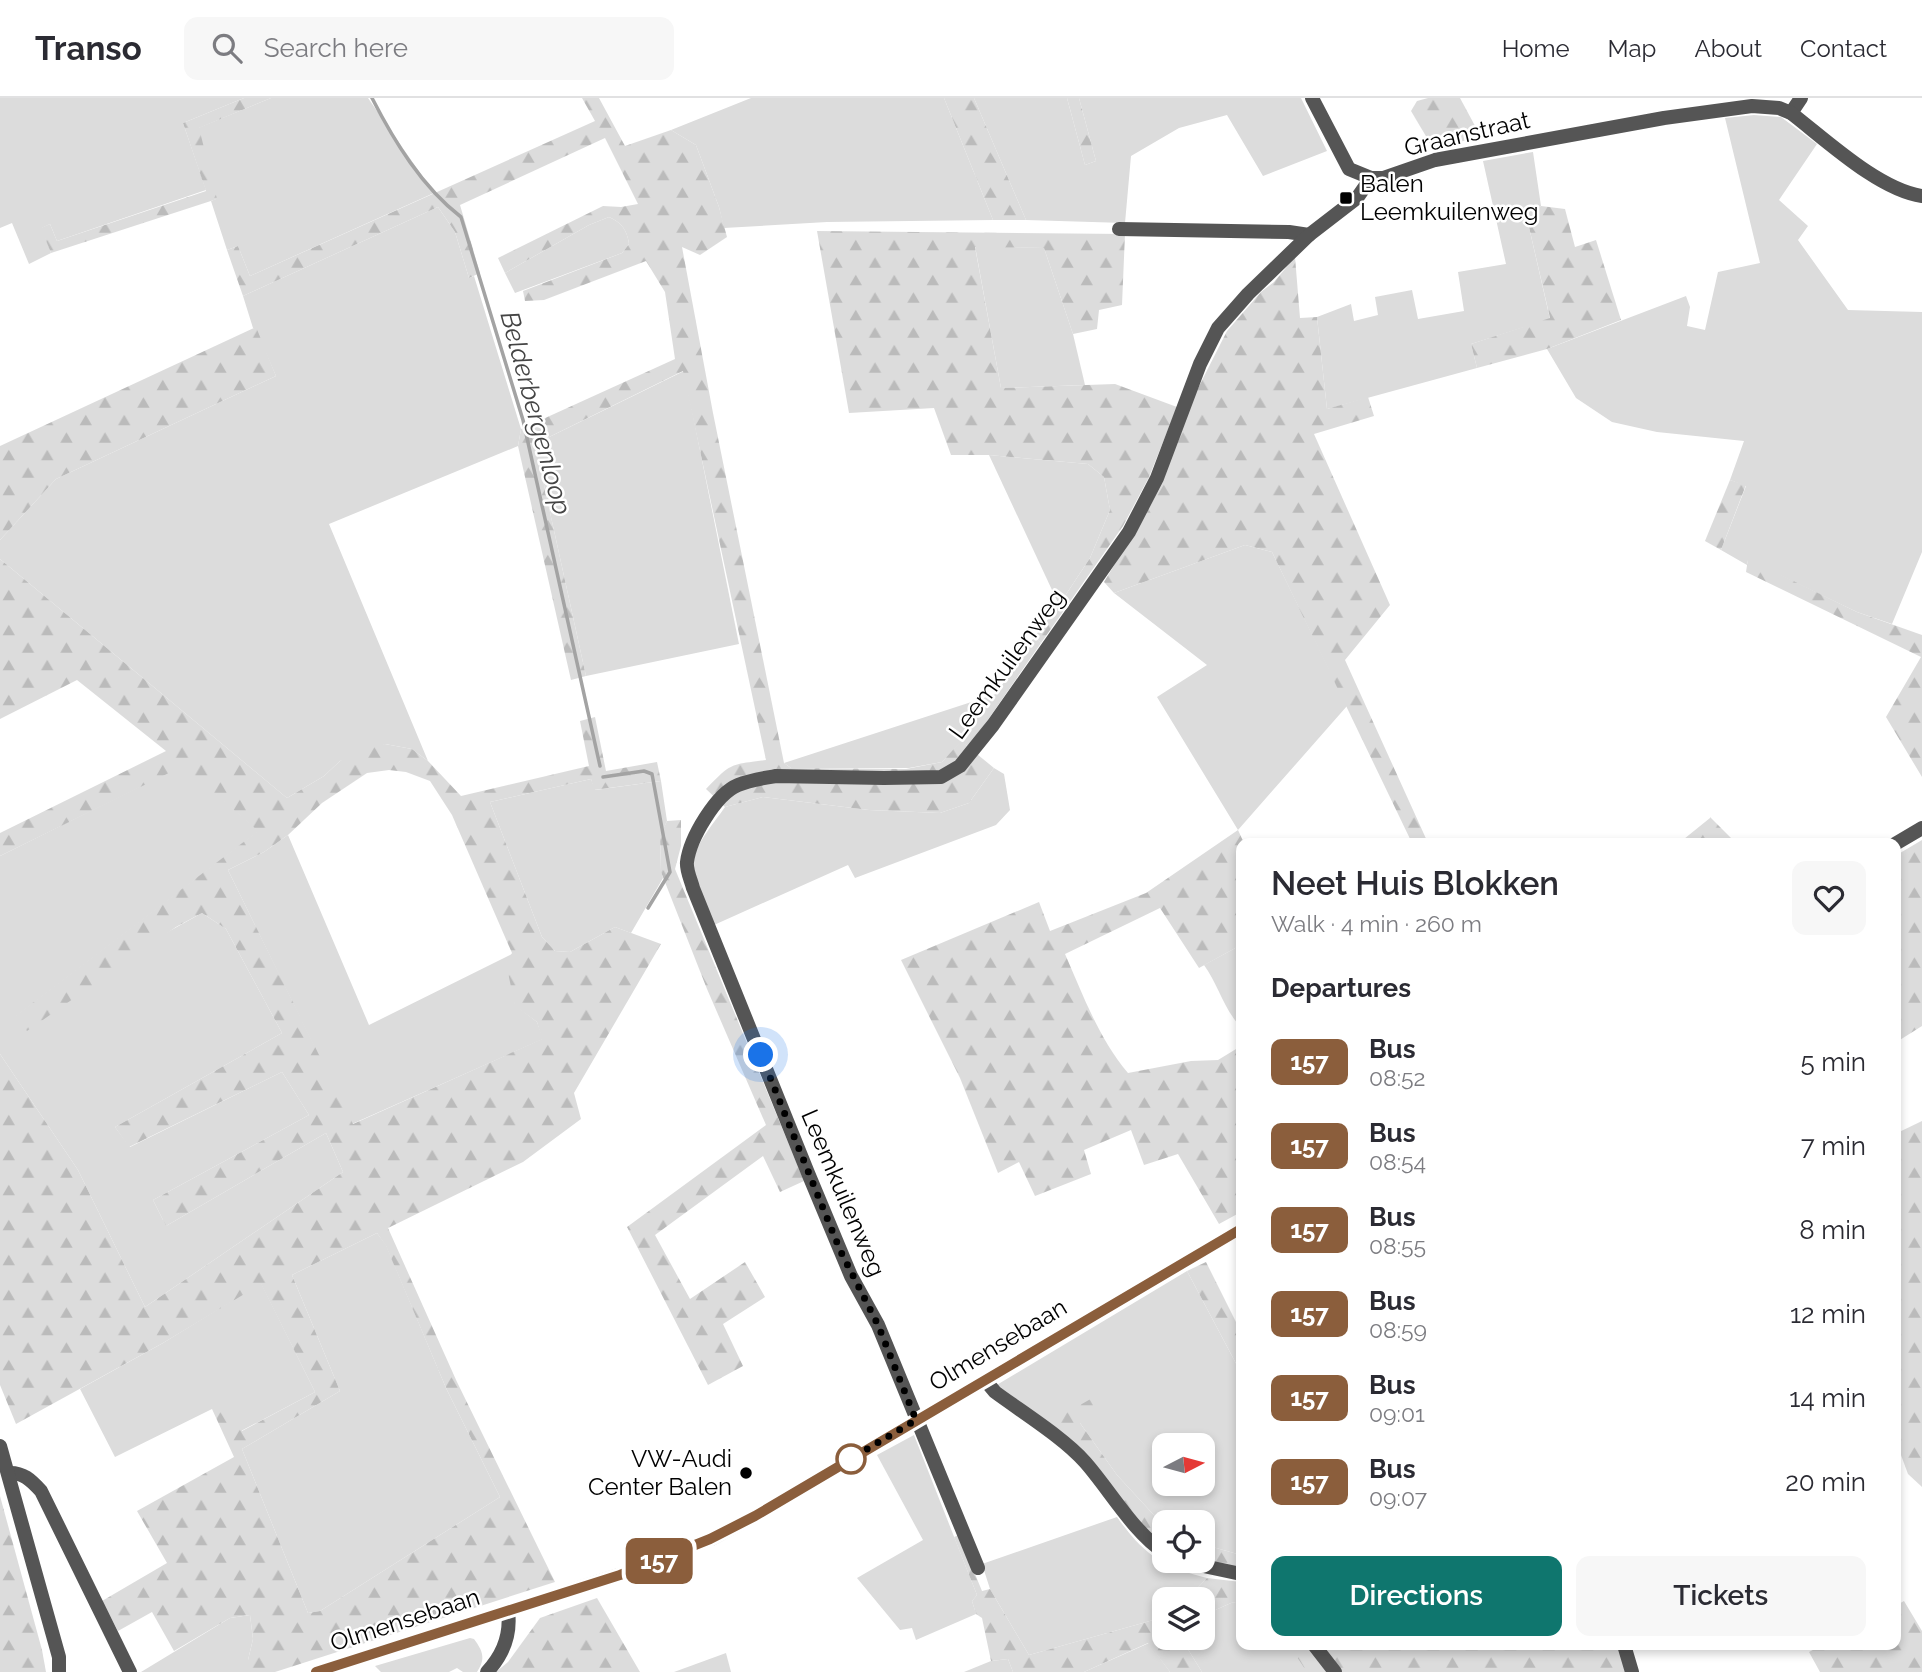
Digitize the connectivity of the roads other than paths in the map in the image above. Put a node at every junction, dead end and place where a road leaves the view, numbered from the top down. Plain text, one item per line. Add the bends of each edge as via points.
1 (1311, 98) edge
2 (1784, 98) edge
3 (1801, 98) edge
4 (1791, 113) junction
5 (1371, 178) junction
6 (1922, 196) edge
7 (1119, 229) dead end
8 (1310, 235) junction
9 (1922, 828) edge
10 (1901, 840) edge
11 (1236, 1232) edge
12 (985, 1380) junction
13 (916, 1420) junction
14 (0, 1446) edge
15 (8, 1472) junction
16 (1152, 1542) edge
17 (978, 1567) dead end
18 (1215, 1568) edge
19 (1236, 1573) edge
20 (508, 1611) junction
21 (1318, 1650) edge
22 (1625, 1650) edge
23 (59, 1665) edge
24 (68, 1672) edge
25 (130, 1672) edge
26 (316, 1672) edge
27 (487, 1672) edge
28 (1335, 1672) edge
29 (1632, 1672) edge

1 - 5 street via 1349,169
2 - 4 street
3 - 4 street
4 - 5 street, Graanstraat via 1752,106 1664,118 1435,160
4 - 6 street, Graanstraat via 1883,182
5 - 8 street, Leemkuilenweg via 1357,198
7 - 8 street
8 - 13 street, Leemkuilenweg via 1218,328 1157,478 1129,532 960,766 941,777 760,778 721,797 690,848 687,864 694,888 808,1173
9 - 10 street
11 - 12 street, Olmensebaan
12 - 13 street, Olmensebaan
12 - 16 street via 1084,1460
13 - 17 street, Leemkuilenweg
13 - 20 street, Olmensebaan via 710,1539 620,1575
14 - 15 street
15 - 23 street
15 - 25 street via 32,1480 41,1491
18 - 19 street
20 - 26 street, Olmensebaan
20 - 27 street, Olmensebaan via 505,1644
21 - 28 street
22 - 29 street
23 - 24 street

